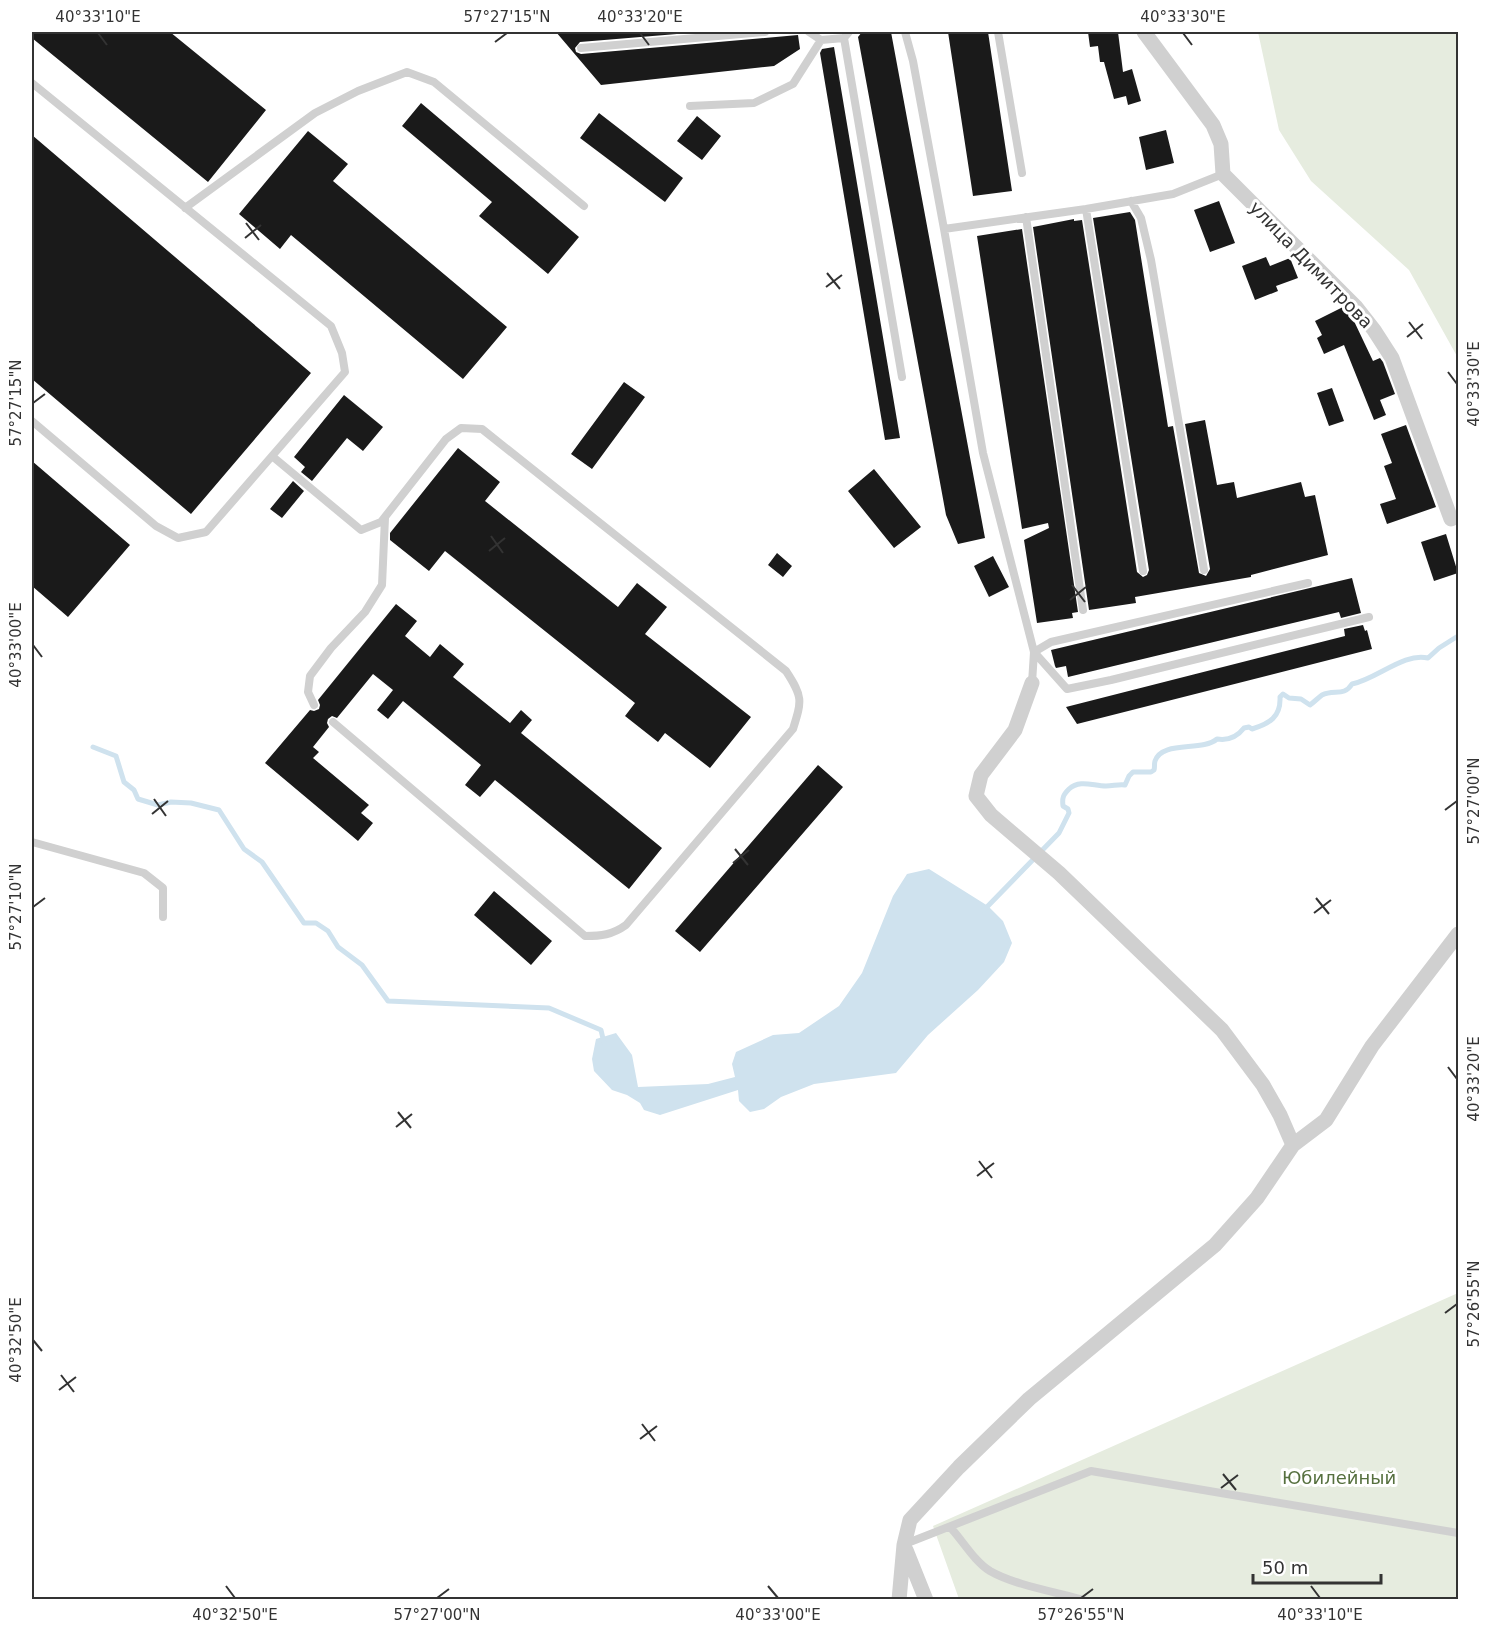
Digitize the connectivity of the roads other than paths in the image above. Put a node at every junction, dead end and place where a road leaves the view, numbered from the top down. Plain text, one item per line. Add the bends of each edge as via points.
1 (765, 32) edge
2 (809, 32) edge
3 (905, 32) edge
4 (998, 32) edge
5 (1144, 32) edge
6 (847, 35) edge
7 (821, 40) junction
8 (581, 48) dead end
9 (32, 83) edge
10 (690, 106) dead end
11 (1022, 173) dead end
12 (1223, 174) junction
13 (1131, 201) junction
14 (584, 206) dead end
15 (185, 208) junction
16 (1086, 208) junction
17 (1026, 217) junction
18 (944, 229) junction
19 (902, 377) dead end
20 (32, 422) edge
21 (272, 456) junction
22 (386, 517) junction
23 (1450, 519) dead end
24 (1204, 570) dead end
25 (1143, 571) dead end
26 (1308, 583) dead end
27 (1083, 610) dead end
28 (1369, 617) dead end
29 (1034, 652) junction
30 (1032, 683) joint
31 (314, 705) dead end
32 (333, 722) dead end
33 (32, 842) edge
34 (164, 917) dead end
35 (1458, 934) edge
36 (1293, 1145) junction
37 (950, 1527) junction
38 (1458, 1533) edge
39 (904, 1545) junction
40 (899, 1599) edge
41 (926, 1599) edge
42 (1084, 1599) edge

1 - 8 lane
2 - 7 lane
3 - 18 lane
4 - 11 lane
5 - 12 street via 1213,126 1221,144
6 - 7 lane
6 - 19 lane
7 - 10 lane via 793,84 754,103
9 - 15 lane
12 - 13 lane via 1173,194
12 - 23 street, улица Димитрова via 1356,307 1374,330 1392,358
13 - 16 lane
13 - 24 lane via 1141,218 1151,260
14 - 15 lane via 434,82 407,72 358,91 315,114
15 - 21 lane via 331,326 342,353 345,372
16 - 17 lane
16 - 25 lane
17 - 18 lane
17 - 27 lane
18 - 29 lane via 983,453
20 - 21 lane via 156,526 178,538 206,532
21 - 22 lane via 361,530
22 - 31 lane via 382,585 365,612 310,676 308,692
22 - 32 lane via 446,439 461,428 482,429 786,671 798,689 801,705 793,729 633,916 616,932 602,936 585,936
26 - 29 lane via 1051,642
28 - 29 lane via 1066,689
29 - 30 lane
30 - 36 street via 1015,730 981,775 976,796 991,815 1059,873 1222,1030 1263,1085
33 - 34 lane via 144,873 163,888
35 - 36 street via 1372,1046 1326,1120
36 - 39 street via 1257,1198 1215,1245 1029,1400 959,1467 910,1520
37 - 38 lane via 1091,1471
37 - 39 lane
37 - 42 lane via 990,1571
39 - 40 street
39 - 41 street

